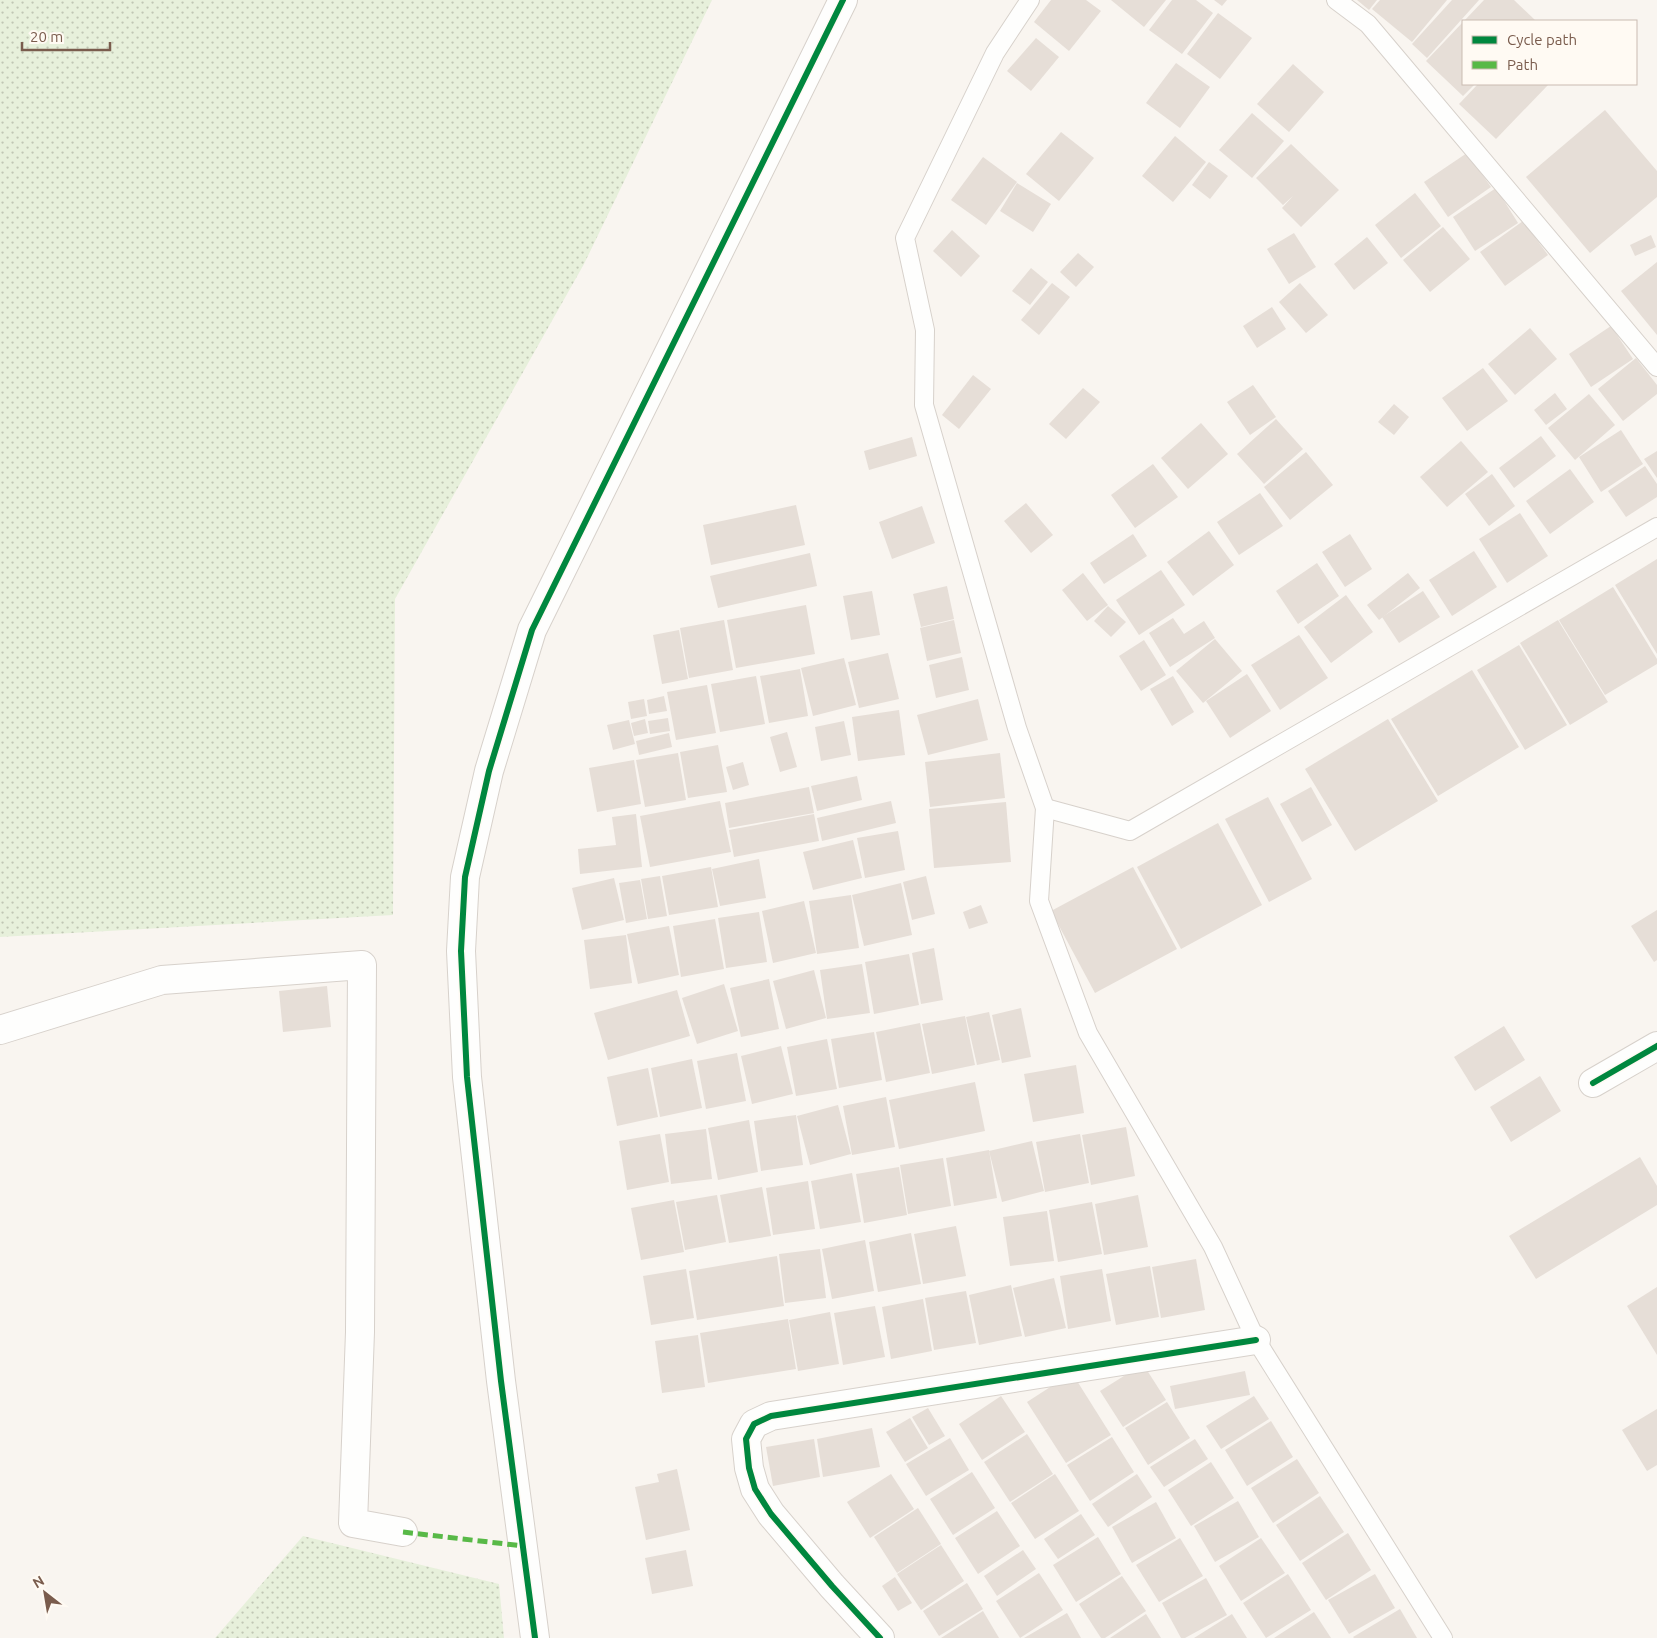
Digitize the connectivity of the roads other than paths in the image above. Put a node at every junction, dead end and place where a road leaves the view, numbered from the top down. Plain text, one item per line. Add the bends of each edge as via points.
1 (843, 0) edge
2 (1030, 0) edge
3 (1336, 0) edge
4 (1657, 367) edge
5 (1657, 527) edge
6 (1045, 808) junction
7 (0, 1030) edge
8 (1657, 1046) edge
9 (1593, 1083) dead end
10 (1256, 1340) junction
11 (403, 1532) dead end
12 (535, 1638) edge
13 (880, 1638) edge
14 (1443, 1638) edge

1 - 12 street via 532,630 489,771 465,876 461,952 467,1077 501,1381
2 - 6 lane via 995,53 905,238 925,330 924,404 1017,728
3 - 4 lane via 1368,24
5 - 6 lane via 1130,831
6 - 10 lane via 1039,901 1088,1033 1213,1247
7 - 11 street via 162,980 362,965 360,1332 353,1523
8 - 9 street
10 - 13 street via 771,1416 754,1424 746,1439 755,1489 771,1514
10 - 14 lane

